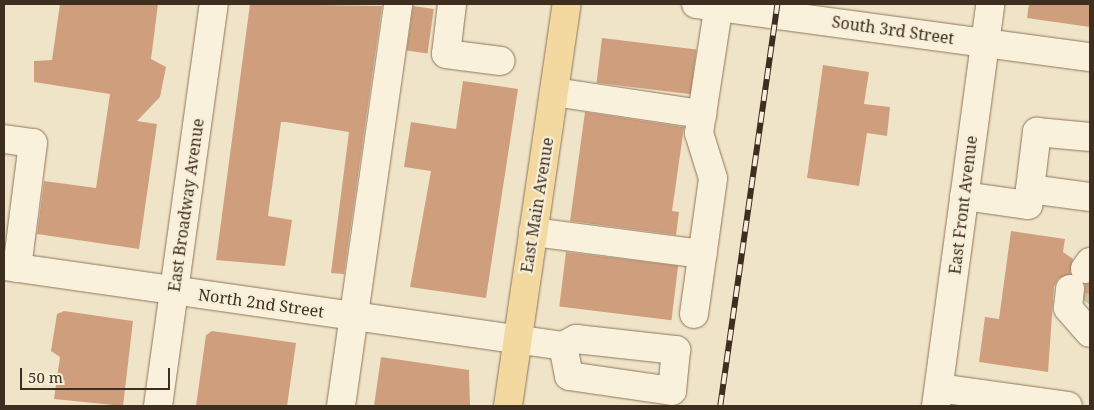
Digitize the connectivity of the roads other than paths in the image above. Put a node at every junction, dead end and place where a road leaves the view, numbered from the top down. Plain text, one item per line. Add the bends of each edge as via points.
1 (214, 4) edge
2 (398, 4) edge
3 (452, 4) edge
4 (567, 4) edge
5 (990, 4) edge
6 (711, 5) edge
7 (984, 43) junction
8 (1090, 57) edge
9 (501, 61) dead end
10 (554, 92) junction
11 (702, 114) junction
12 (1090, 138) edge
13 (4, 139) edge
14 (1030, 189) junction
15 (964, 196) junction
16 (1090, 197) edge
17 (533, 232) junction
18 (703, 254) junction
19 (10, 267) edge
20 (1079, 287) edge
21 (174, 290) junction
22 (694, 314) dead end
23 (353, 316) junction
24 (1090, 333) edge
25 (517, 340) junction
26 (563, 346) dead end
27 (938, 397) edge
28 (158, 406) edge
29 (341, 406) edge
30 (508, 406) edge
31 (1068, 406) edge

1 - 21 street, East Broadway Avenue
2 - 23 street
3 - 9 street via 446,54
4 - 10 main road, East Main Avenue
5 - 7 street, East Front Avenue
6 - 7 street, South 3rd Street
6 - 11 street
7 - 8 street, South 3rd Street
7 - 15 street, East Front Avenue
10 - 11 street
10 - 17 main road, East Main Avenue
11 - 18 street via 699,133 713,178
12 - 14 street via 1037,132
13 - 19 street via 33,144
14 - 15 street via 1028,205
14 - 16 street
15 - 27 street, East Front Avenue
17 - 18 street
17 - 25 main road, East Main Avenue
18 - 22 street
19 - 21 street, North 2nd Street
20 - 24 street
21 - 23 street, North 2nd Street
21 - 28 street, East Broadway Avenue
23 - 25 street, North 2nd Street
23 - 29 street
25 - 26 street, North 2nd Street
25 - 30 main road, East Main Avenue
27 - 31 street

